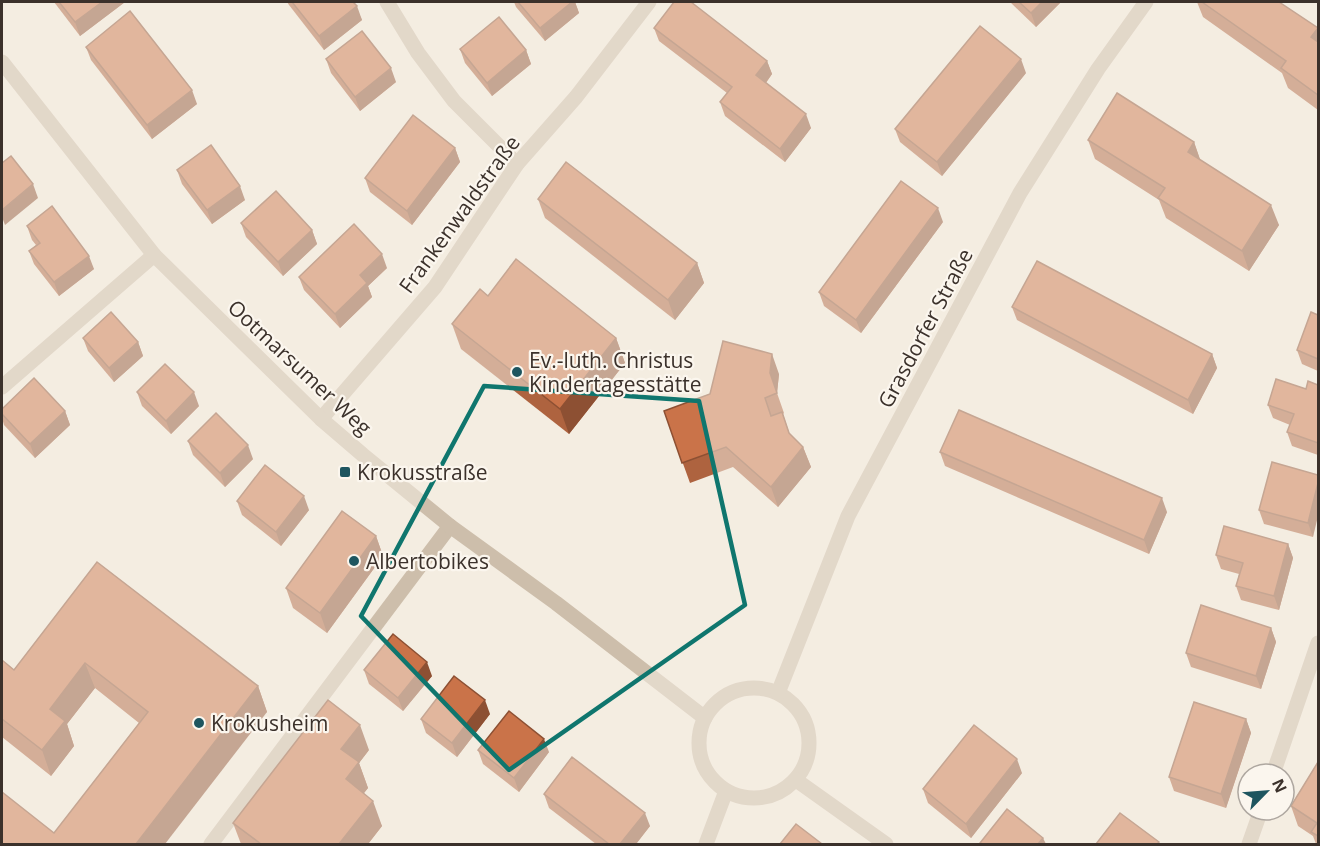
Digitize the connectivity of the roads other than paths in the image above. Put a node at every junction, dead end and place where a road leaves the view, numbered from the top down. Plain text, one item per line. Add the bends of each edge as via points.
1 (387, 2) edge
2 (649, 2) edge
3 (1146, 2) edge
4 (2, 62) edge
5 (517, 164) junction
6 (154, 255) junction
7 (2, 387) edge
8 (321, 419) junction
9 (450, 526) junction
10 (1318, 644) edge
11 (778, 693) junction
12 (705, 718) junction
13 (1277, 762) edge
14 (796, 780) junction
15 (726, 791) junction
16 (1257, 822) edge
17 (211, 844) edge
18 (706, 844) edge
19 (886, 844) edge
20 (1249, 844) edge

1 - 5 street via 454,101
2 - 5 street, Frankenwaldstraße via 576,97
3 - 11 street, Grasdorfer Straße via 1098,69 1020,193 854,506
4 - 6 street, Ootmarsumer Weg
5 - 8 street, Frankenwaldstraße via 435,287
6 - 7 street
6 - 8 street, Ootmarsumer Weg
8 - 9 street, Ootmarsumer Weg
9 - 12 street, Ootmarsumer Weg
9 - 17 street
10 - 13 street
11 - 12 street via 744,688 714,704
11 - 14 street via 795,705 806,722 810,742 806,762
12 - 15 street via 699,734 701,759 713,780
14 - 15 street via 784,790 763,797
14 - 19 street
15 - 18 street
16 - 20 street

